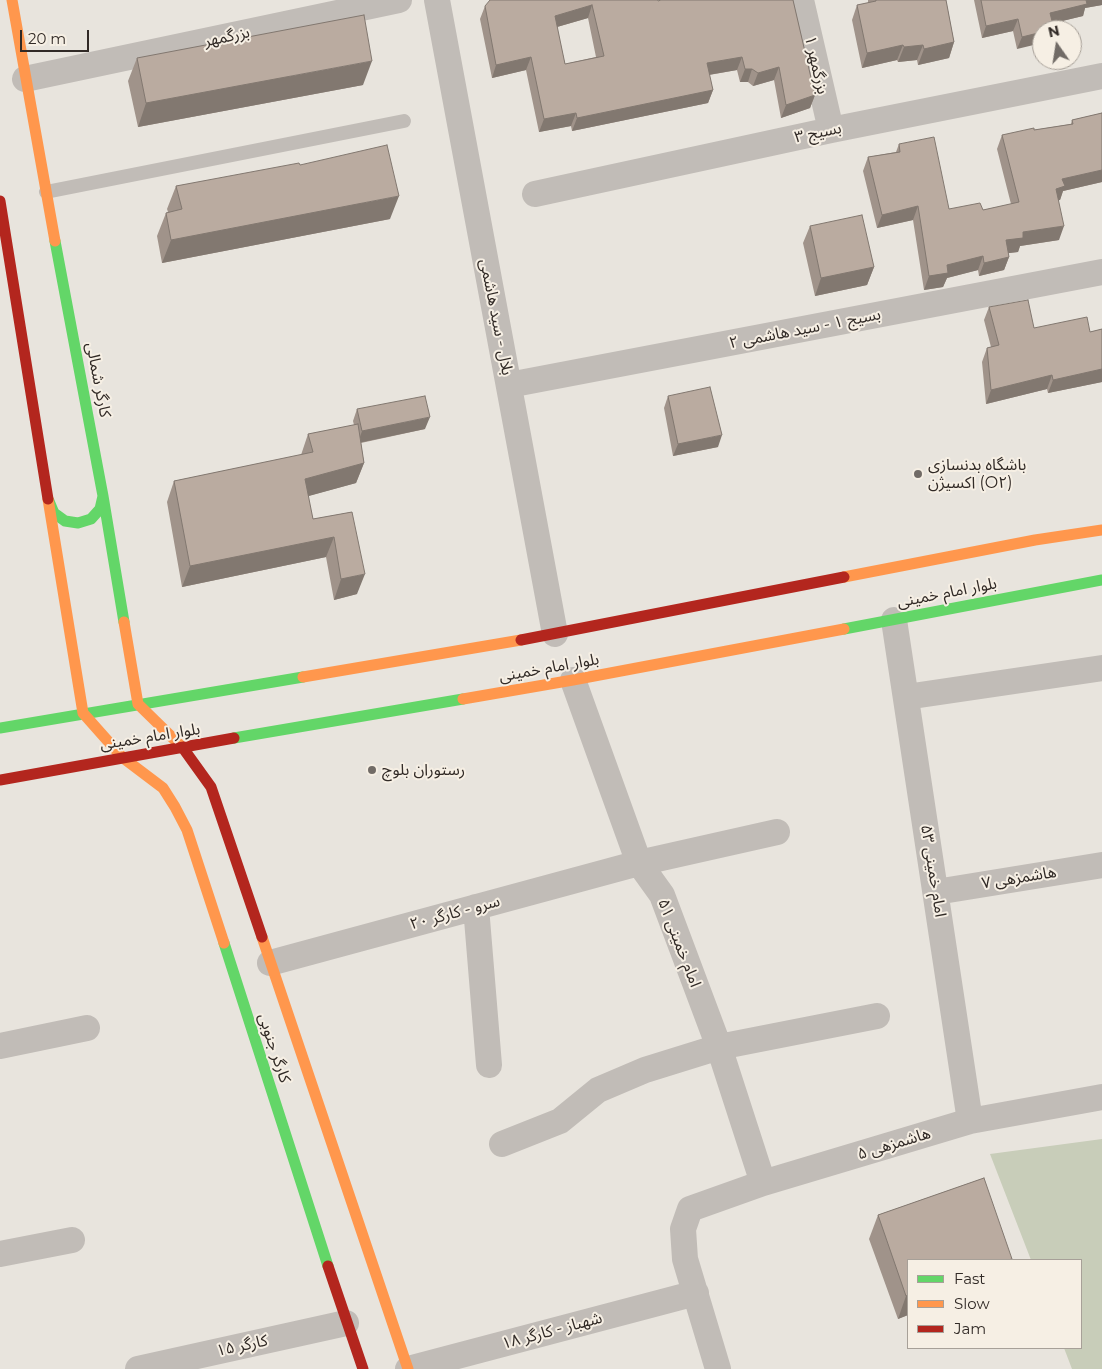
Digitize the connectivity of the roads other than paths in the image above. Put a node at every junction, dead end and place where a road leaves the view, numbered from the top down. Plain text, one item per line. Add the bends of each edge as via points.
1 (12, 0) edge
2 (399, 0) edge
3 (437, 0) edge
4 (801, 0) edge
5 (1102, 76) edge
6 (25, 79) junction
7 (404, 121) dead end
8 (831, 130) junction
9 (46, 192) junction
10 (535, 194) dead end
11 (0, 200) edge
12 (1102, 272) edge
13 (509, 385) junction
14 (103, 496) junction
15 (49, 501) junction
16 (1102, 530) edge
17 (1102, 580) edge
18 (894, 620) junction
19 (555, 634) junction
20 (1101, 674) edge
21 (573, 680) junction
22 (906, 697) junction
23 (138, 704) junction
24 (83, 713) junction
25 (0, 728) edge
26 (183, 748) junction
27 (122, 757) junction
28 (0, 780) edge
29 (777, 832) dead end
30 (639, 863) junction
31 (1102, 864) edge
32 (936, 892) junction
33 (476, 907) junction
34 (270, 962) junction
35 (877, 1016) dead end
36 (87, 1028) dead end
37 (0, 1046) edge
38 (719, 1047) junction
39 (490, 1065) dead end
40 (1102, 1097) edge
41 (970, 1121) junction
42 (502, 1144) dead end
43 (763, 1183) junction
44 (72, 1240) dead end
45 (0, 1254) edge
46 (696, 1293) junction
47 (350, 1322) junction
48 (138, 1369) edge
49 (363, 1369) edge
50 (408, 1369) edge
51 (718, 1369) edge

1 - 6 main road, کارگر شمالی
2 - 6 street, بزرگمهر
3 - 13 street, بلال - سید هاشمی
4 - 8 street, بزرگمهر ۱
5 - 8 street, بسیج ۳
6 - 9 main road, کارگر شمالی
7 - 9 lane
8 - 10 street, بسیج ۳
9 - 14 main road, کارگر شمالی
11 - 15 main road
12 - 13 street, بسیج ۱ - سید هاشمی ۲
13 - 19 street, بلال - سید هاشمی
14 - 15 main road via 100,509 91,518 78,523 65,521 54,513
14 - 23 main road, کارگر شمالی
15 - 24 main road
16 - 19 main road, بلوار امام خمینی via 1035,540
17 - 18 main road, بلوار امام خمینی
18 - 21 main road, بلوار امام خمینی
18 - 22 street, امام خمینی ۵۳
19 - 23 main road, بلوار امام خمینی
20 - 22 street
21 - 26 main road, بلوار امام خمینی
21 - 30 street, امام خمینی ۵۱
22 - 32 street, امام خمینی ۵۳
23 - 24 main road, بلوار امام خمینی
23 - 26 main road
24 - 25 main road, بلوار امام خمینی
24 - 27 main road
26 - 27 main road, بلوار امام خمینی
26 - 34 main road, کارگر جنوبی via 211,787
27 - 28 main road, بلوار امام خمینی
27 - 47 main road, کارگر جنوبی via 163,788 187,830
29 - 30 street, سرو - کارگر ۲۰
30 - 33 street, سرو - کارگر ۲۰
30 - 38 street, امام خمینی ۵۱ via 662,896
31 - 32 street, هاشمزهی ۷
32 - 41 street, امام خمینی ۵۳
33 - 34 street, سرو - کارگر ۲۰
33 - 39 street
34 - 50 main road, کارگر جنوبی via 384,1312
35 - 38 street
36 - 37 street
38 - 42 street via 645,1070 598,1090 560,1121
38 - 43 street, امام خمینی ۵۱
40 - 41 street, هاشمزهی ۵
41 - 43 street, هاشمزهی ۵
43 - 46 street, هاشمزهی ۵ via 690,1209 683,1229 685,1259
44 - 45 street
46 - 50 street, شهباز - کارگر ۱۸
46 - 51 street
47 - 48 street, کارگر ۱۵
47 - 49 main road, کارگر جنوبی

